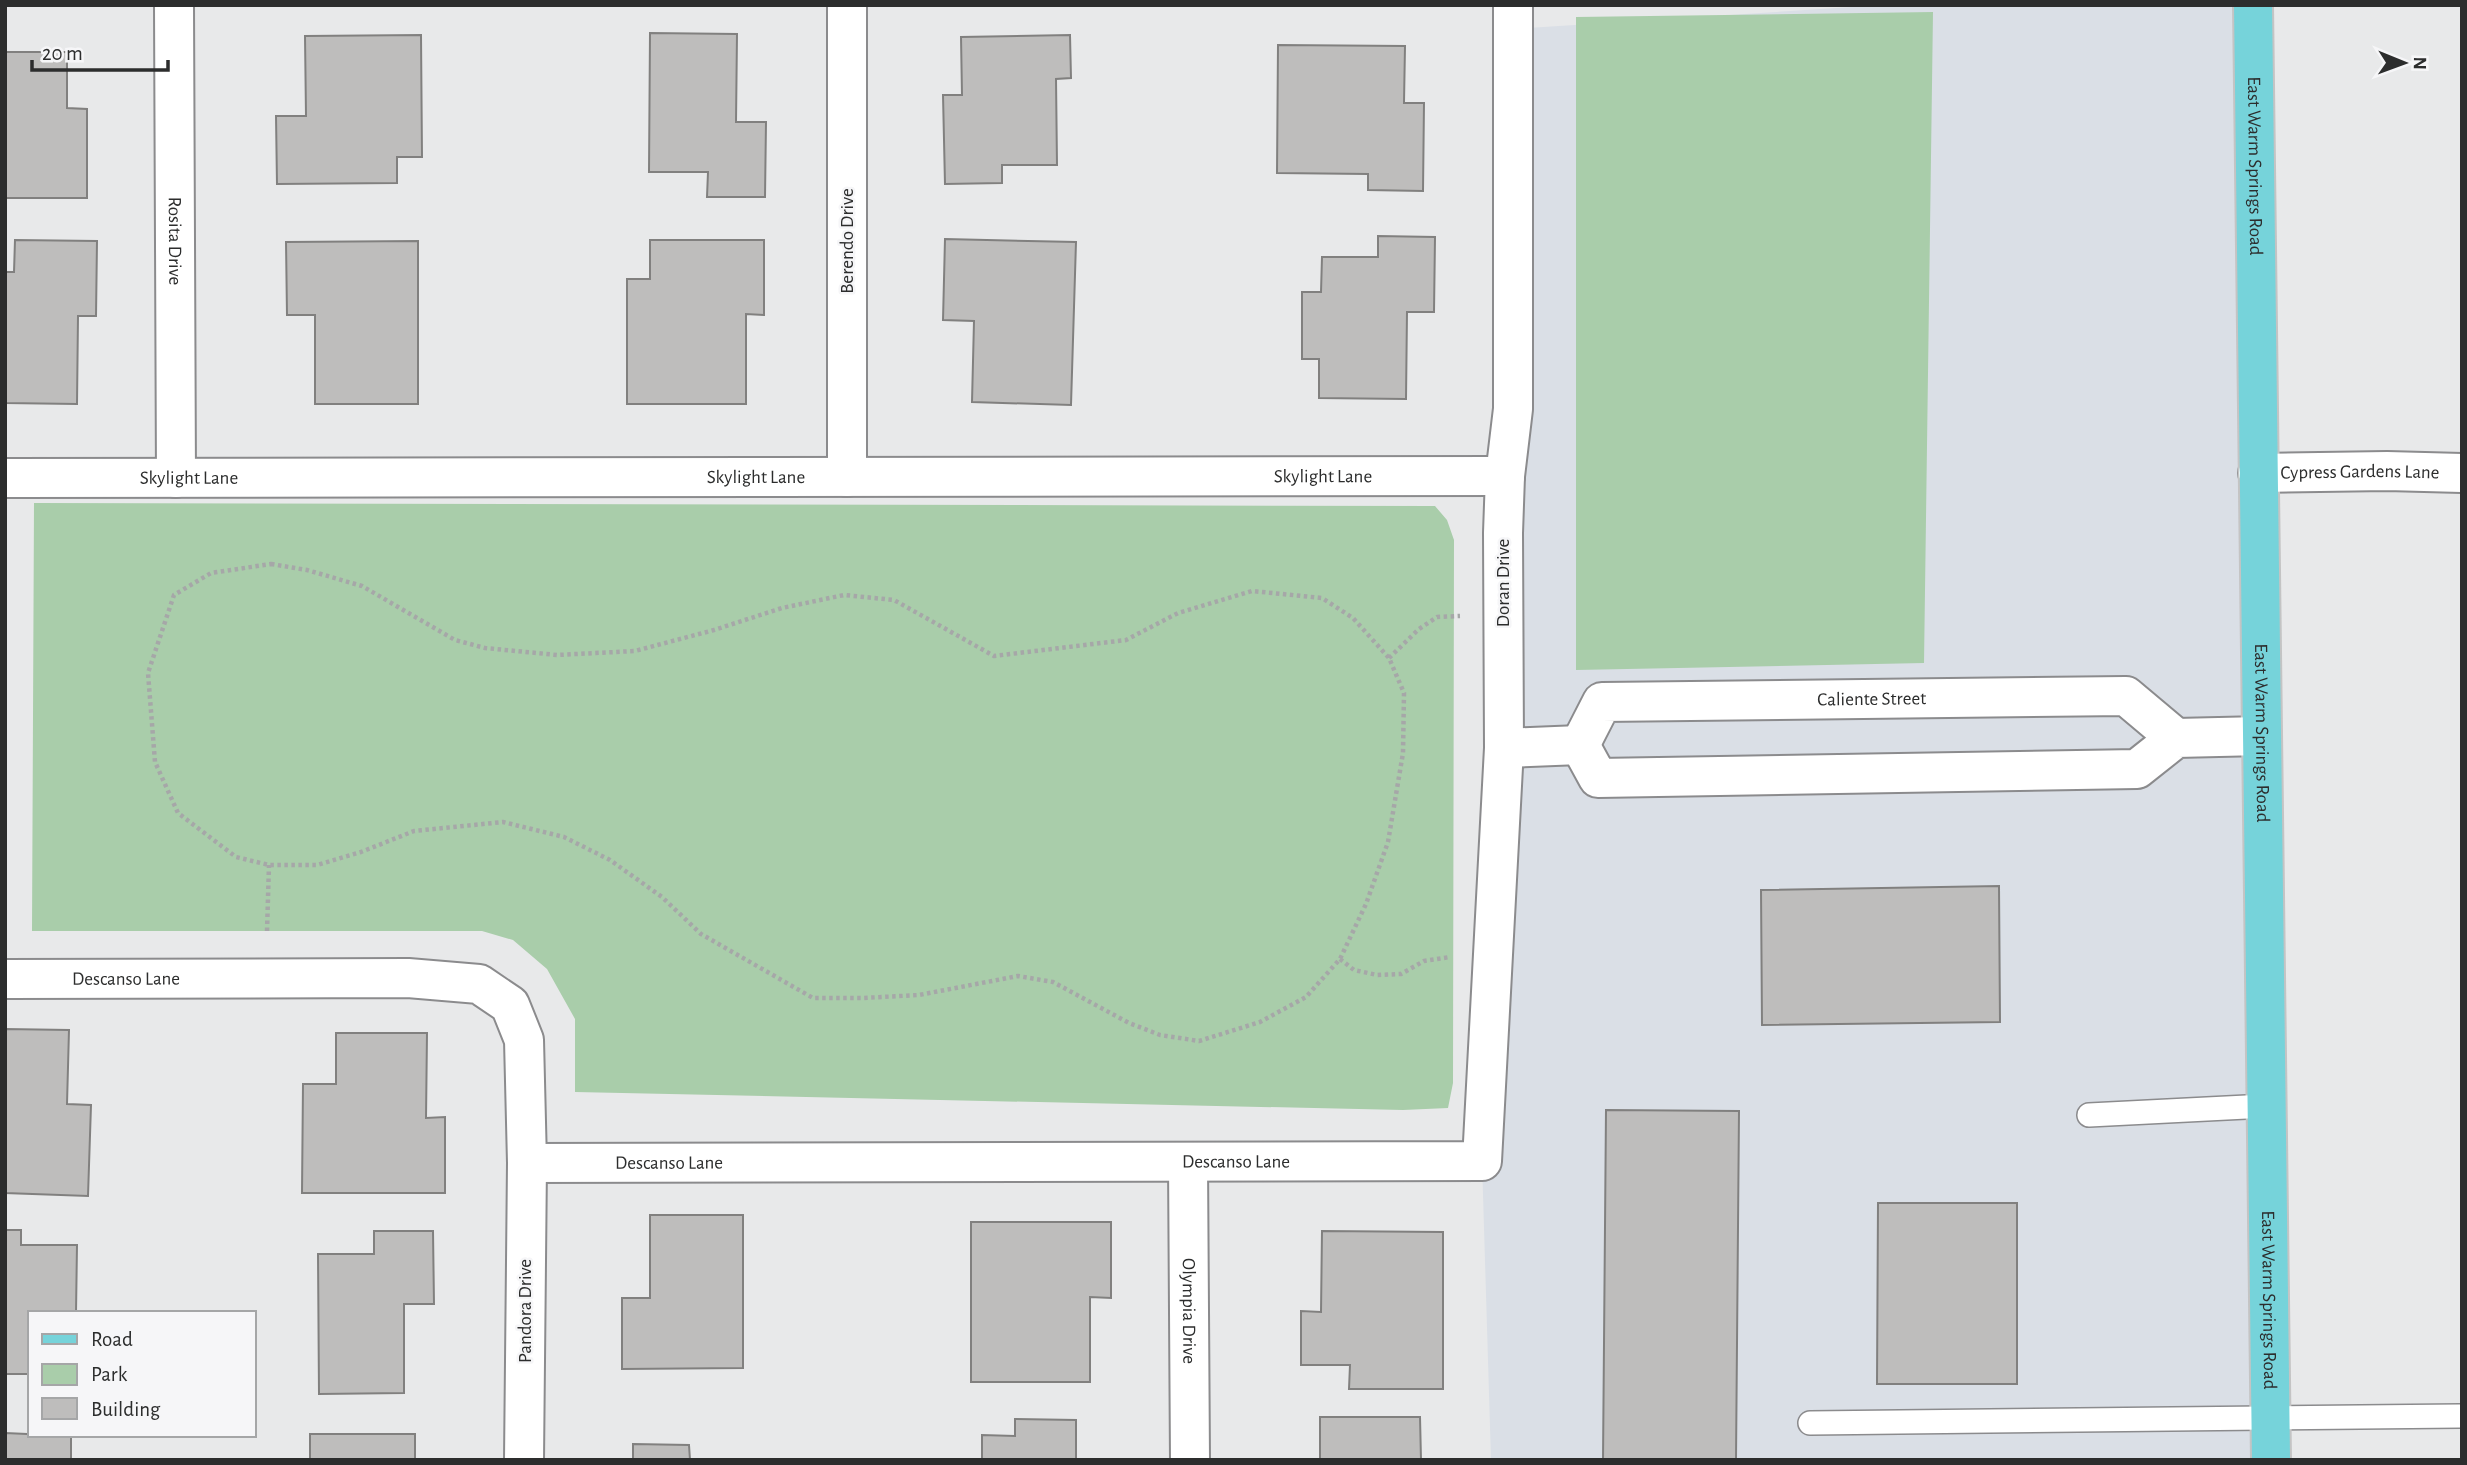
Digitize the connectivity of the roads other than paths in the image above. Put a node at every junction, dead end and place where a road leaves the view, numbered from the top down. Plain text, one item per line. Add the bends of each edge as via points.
1 (174, 5) edge
2 (847, 5) edge
3 (1513, 5) edge
4 (2253, 5) edge
5 (2462, 473) edge
6 (2258, 474) junction
7 (1505, 476) junction
8 (847, 477) junction
9 (5, 478) edge
10 (176, 478) junction
11 (2262, 736) junction
12 (2176, 738) junction
13 (1580, 745) junction
14 (1504, 748) junction
15 (5, 979) edge
16 (2266, 1106) junction
17 (2089, 1115) dead end
18 (1482, 1161) joint
19 (1188, 1162) junction
20 (527, 1163) junction
21 (2460, 1416) dead end
22 (2270, 1418) junction
23 (1810, 1423) dead end
24 (524, 1460) edge
25 (1190, 1460) edge
26 (2271, 1460) edge

1 - 10 street, Rosita Drive
2 - 8 street, Berendo Drive
3 - 7 street, Doran Drive via 1513,409
4 - 6 main road, East Warm Springs Road
5 - 6 street, Cypress Gardens Lane
6 - 11 main road, East Warm Springs Road
7 - 8 street, Skylight Lane
7 - 14 street, Doran Drive
8 - 10 street, Skylight Lane
9 - 10 street, Skylight Lane
11 - 12 street
11 - 16 main road, East Warm Springs Road
12 - 13 street via 2137,769 1598,778
12 - 13 street, Caliente Street via 2126,696 2099,696 1602,702
13 - 14 street
14 - 18 street, Doran Drive
15 - 20 street, Descanso Lane via 408,978 479,984 510,1005 524,1040
16 - 17 lane
16 - 22 main road, East Warm Springs Road
18 - 19 street, Descanso Lane
19 - 20 street, Descanso Lane
19 - 25 street, Olympia Drive
20 - 24 street, Pandora Drive
21 - 22 lane
22 - 23 lane
22 - 26 main road, East Warm Springs Road

